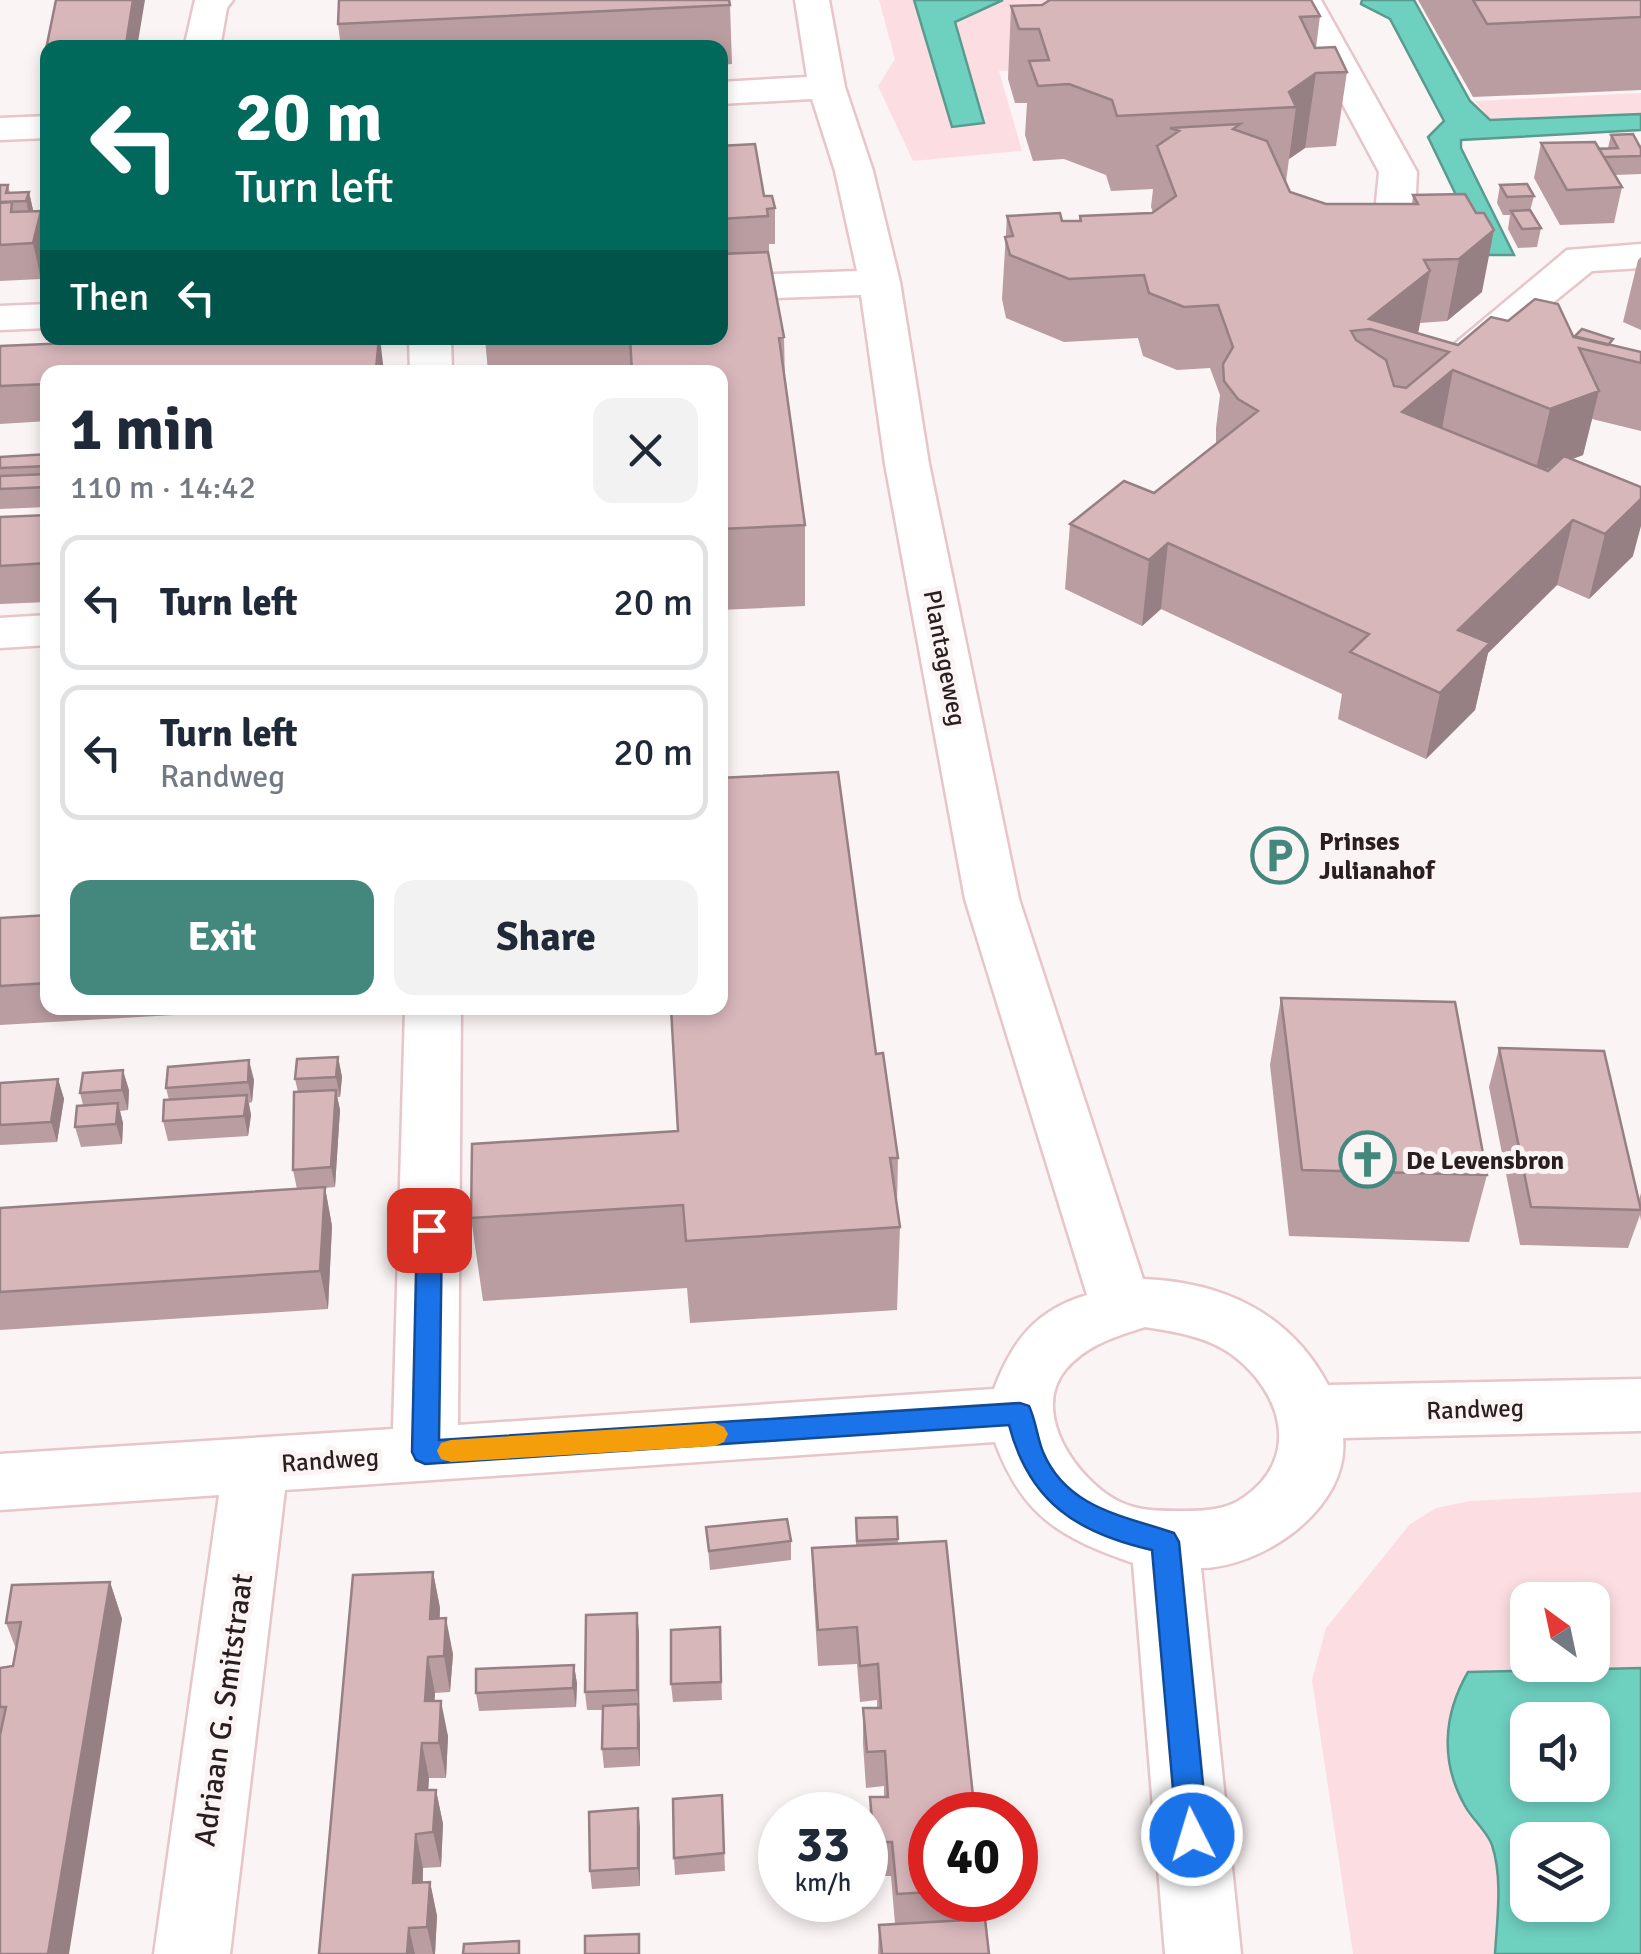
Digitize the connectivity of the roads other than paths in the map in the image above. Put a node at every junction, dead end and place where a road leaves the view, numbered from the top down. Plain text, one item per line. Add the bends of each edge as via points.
1 (216, 0) edge
2 (812, 0) edge
3 (1304, 0) edge
4 (203, 40) edge
5 (826, 87) junction
6 (728, 93) edge
7 (40, 127) edge
8 (0, 129) edge
9 (1396, 213) edge
10 (1641, 256) edge
11 (880, 282) junction
12 (728, 288) edge
13 (40, 316) edge
14 (0, 318) edge
15 (1412, 396) edge
16 (40, 630) edge
17 (0, 632) edge
18 (433, 1015) edge
19 (1121, 1306) junction
20 (1641, 1405) edge
21 (1310, 1412) junction
22 (1020, 1414) junction
23 (425, 1452) junction
24 (256, 1465) junction
25 (0, 1482) edge
26 (1165, 1542) junction
27 (192, 1954) edge
28 (1203, 1954) edge

1 - 4 street
2 - 5 street, Plantageweg
3 - 9 street via 1398,172
5 - 6 street
5 - 11 street, Plantageweg
7 - 8 street
10 - 15 street via 1581,259
11 - 12 street
11 - 19 street, Plantageweg via 906,464 992,899
13 - 14 street
16 - 17 street
18 - 23 street
19 - 21 street via 1195,1307 1241,1325 1294,1372
19 - 22 street via 1068,1326 1048,1344 1028,1377
20 - 21 street, Randweg
21 - 26 street via 1306,1467 1271,1514 1212,1539
22 - 23 street, Randweg
22 - 26 street via 1031,1459 1063,1498 1110,1529
23 - 24 street, Randweg
24 - 25 street, Randweg
24 - 27 street, Adriaan G. Smitstraat
26 - 28 street

